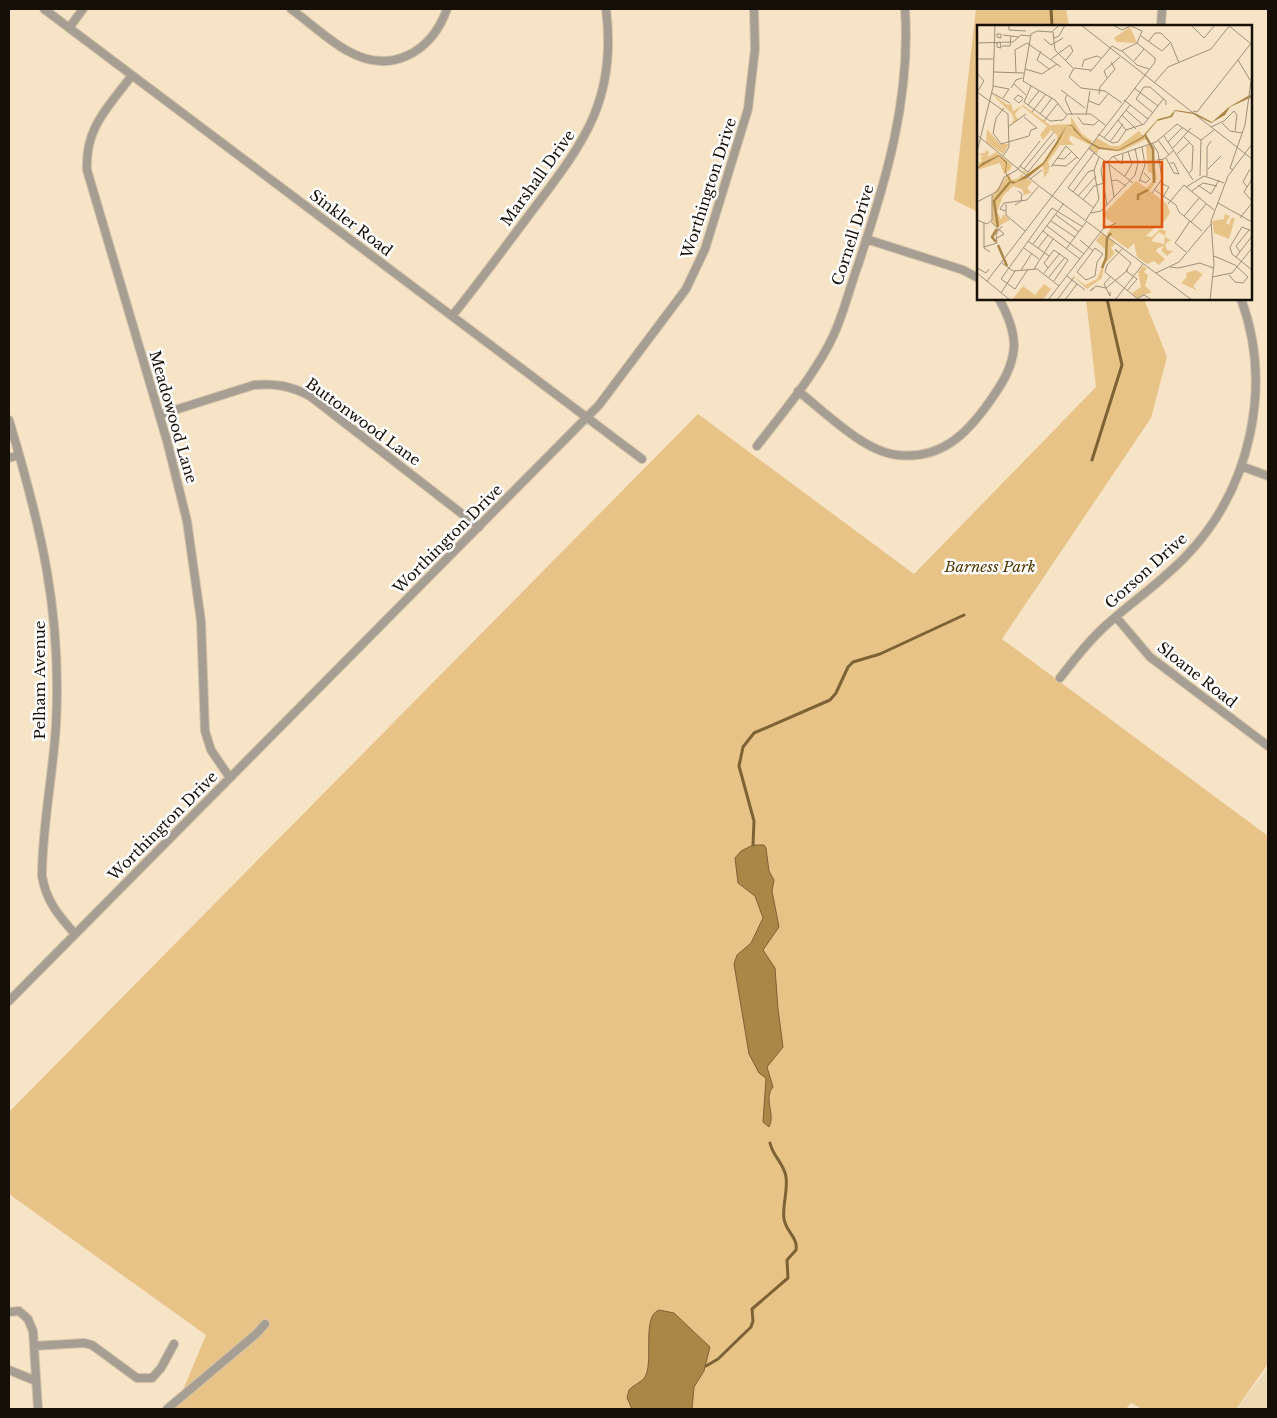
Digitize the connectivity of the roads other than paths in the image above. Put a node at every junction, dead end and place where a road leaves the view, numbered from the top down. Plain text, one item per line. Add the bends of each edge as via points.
1 (44, 9) edge
2 (84, 9) edge
3 (291, 9) edge
4 (447, 9) edge
5 (606, 9) edge
6 (754, 9) edge
7 (905, 9) edge
8 (1162, 9) edge
9 (1161, 25) edge
10 (69, 28) junction
11 (132, 76) junction
12 (866, 239) junction
13 (977, 277) edge
14 (999, 300) edge
15 (1241, 300) edge
16 (452, 316) junction
17 (798, 391) junction
18 (159, 415) junction
19 (587, 417) junction
20 (9, 420) edge
21 (757, 446) dead end
22 (19, 455) junction
23 (9, 458) edge
24 (642, 459) dead end
25 (1241, 466) junction
26 (1268, 476) edge
27 (479, 527) junction
28 (1116, 617) junction
29 (1060, 678) dead end
30 (1268, 746) edge
31 (230, 778) junction
32 (75, 934) junction
33 (9, 1001) edge
34 (9, 1312) edge
35 (265, 1324) dead end
36 (174, 1344) dead end
37 (34, 1346) junction
38 (9, 1370) edge
39 (36, 1381) junction
40 (38, 1409) edge
41 (167, 1409) edge

1 - 10 street, Sinkler Road
2 - 10 street
3 - 4 street via 346,50 382,61 419,51 437,31
5 - 16 street, Marshall Drive via 608,60 593,121 574,155
6 - 19 street, Worthington Drive via 755,49 748,109 700,263 672,308
7 - 12 street, Cornell Drive via 900,110 887,174
8 - 9 street
10 - 11 street, Sinkler Road
11 - 16 street, Sinkler Road
11 - 18 street, Meadowood Lane via 91,132 87,146 87,170
12 - 13 street
12 - 17 street, Cornell Drive via 832,338 821,360
14 - 17 street via 1014,336 1008,373 975,422 944,448 928,454 889,454 857,437
15 - 25 street, Gorson Drive via 1251,336 1256,376 1254,418
16 - 19 street, Sinkler Road
17 - 21 street, Cornell Drive
18 - 27 street, Buttonwood Lane via 254,385 269,384 298,390
18 - 31 street, Meadowood Lane via 179,484 194,559 201,621 205,730 211,750
19 - 24 street, Sinkler Road
19 - 27 street, Worthington Drive
20 - 22 street, Pelham Avenue
22 - 23 street
22 - 32 street, Pelham Avenue via 47,566 57,655 55,735 42,876 53,909
25 - 26 street
25 - 28 street, Gorson Drive via 1223,507 1200,541 1176,567
27 - 31 street, Worthington Drive
28 - 29 street, Gorson Drive via 1083,649
28 - 30 street, Sloane Road via 1150,657
31 - 32 street, Worthington Drive
32 - 33 street, Worthington Drive
34 - 37 street via 18,1311 28,1320
35 - 41 street
36 - 37 street via 152,1378 137,1378 92,1345
37 - 39 street
38 - 39 street
39 - 40 street

